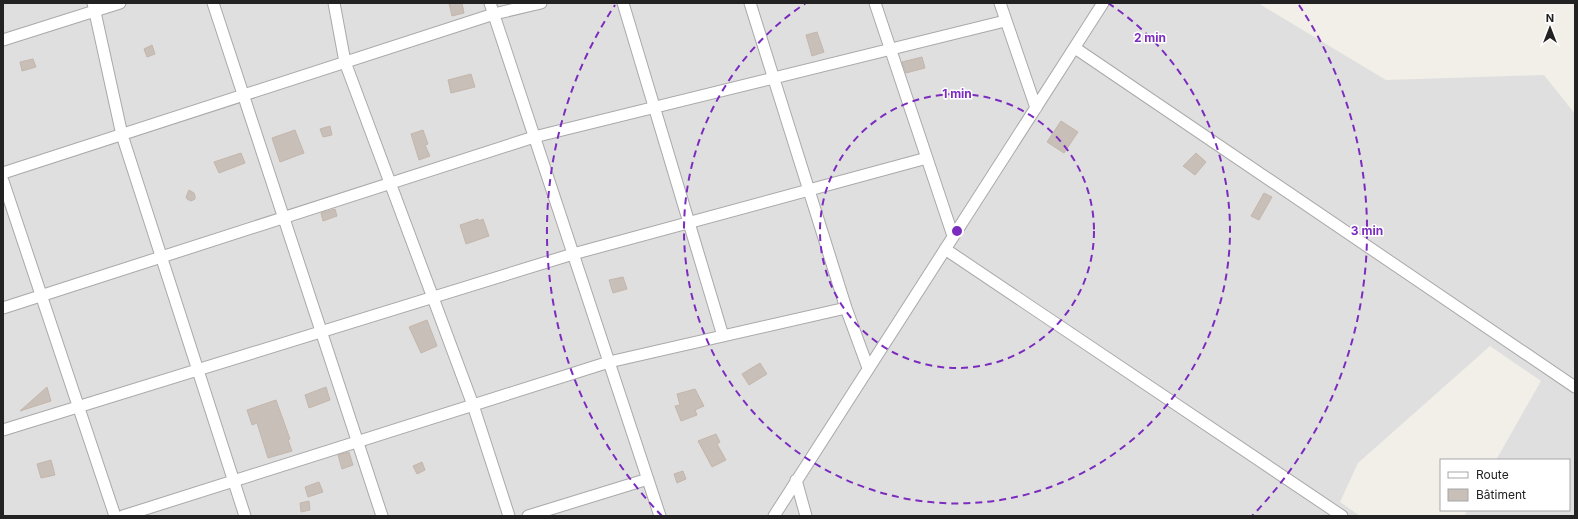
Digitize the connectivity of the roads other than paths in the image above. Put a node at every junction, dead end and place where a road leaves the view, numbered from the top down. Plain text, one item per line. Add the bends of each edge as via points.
1 (120, 3) edge
2 (213, 3) edge
3 (334, 3) edge
4 (490, 3) edge
5 (541, 3) edge
6 (623, 3) edge
7 (750, 3) edge
8 (875, 3) edge
9 (1000, 3) edge
10 (1103, 3) edge
11 (93, 7) edge
12 (494, 14) junction
13 (1005, 21) junction
14 (3, 40) edge
15 (1075, 48) junction
16 (890, 50) junction
17 (345, 62) junction
18 (774, 78) junction
19 (244, 95) junction
20 (654, 108) junction
21 (1036, 108) junction
22 (122, 135) junction
23 (534, 137) junction
24 (927, 158) junction
25 (3, 173) edge
26 (3, 182) edge
27 (390, 183) junction
28 (809, 190) junction
29 (284, 218) junction
30 (689, 222) junction
31 (953, 236) junction
32 (945, 249) junction
33 (573, 254) junction
34 (161, 257) junction
35 (41, 295) junction
36 (432, 298) junction
37 (3, 308) edge
38 (846, 308) junction
39 (322, 332) junction
40 (723, 336) junction
41 (609, 362) junction
42 (868, 368) junction
43 (198, 370) junction
44 (1575, 387) edge
45 (473, 405) junction
46 (79, 407) junction
47 (3, 430) edge
48 (358, 442) junction
49 (648, 479) junction
50 (796, 480) junction
51 (234, 481) junction
52 (115, 516) edge
53 (123, 516) edge
54 (245, 516) edge
55 (382, 516) edge
56 (509, 516) edge
57 (528, 516) edge
58 (660, 516) edge
59 (774, 516) edge
60 (806, 516) edge
61 (1342, 516) edge

1 - 11 street
2 - 19 street
3 - 17 street
4 - 12 street
5 - 12 street
6 - 20 street
7 - 18 street
8 - 16 street
9 - 13 street
10 - 15 street
11 - 14 street
11 - 22 street
12 - 17 street
12 - 23 street
13 - 16 street
13 - 21 street
15 - 21 street
15 - 44 street
16 - 18 street
16 - 24 street
17 - 19 street
17 - 27 street
18 - 20 street
18 - 28 street
19 - 22 street
19 - 29 street
20 - 23 street
20 - 30 street
21 - 31 street
22 - 25 street
22 - 34 street
23 - 27 street
23 - 33 street
24 - 28 street
24 - 31 street
26 - 35 street
27 - 29 street
27 - 36 street
28 - 30 street
28 - 38 street
29 - 34 street
29 - 39 street
30 - 33 street
30 - 40 street
31 - 32 street
32 - 42 street
32 - 61 street
33 - 36 street
33 - 41 street
34 - 35 street
34 - 43 street
35 - 37 street
35 - 46 street
36 - 39 street
36 - 45 street
38 - 40 street
38 - 42 street
39 - 43 street
39 - 48 street
40 - 41 street
41 - 45 street
41 - 49 street
42 - 50 street
43 - 46 street
43 - 51 street
45 - 48 street
45 - 56 street
46 - 47 street
46 - 52 street
48 - 51 street
48 - 55 street
49 - 57 street
49 - 58 street
50 - 59 street
50 - 60 street
51 - 53 street
51 - 54 street

